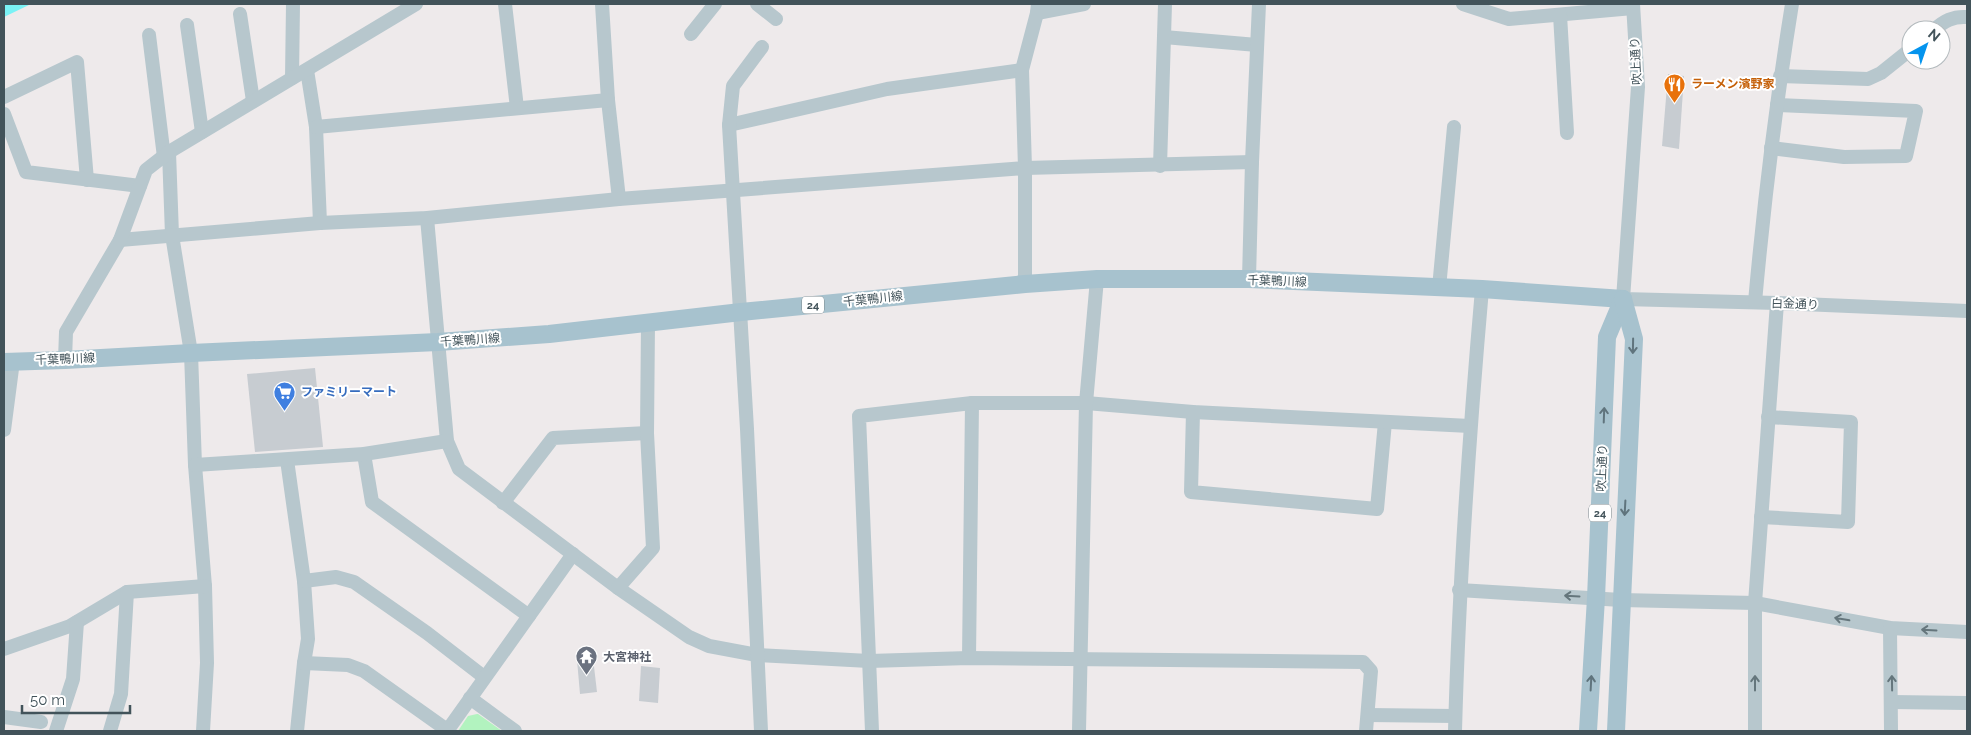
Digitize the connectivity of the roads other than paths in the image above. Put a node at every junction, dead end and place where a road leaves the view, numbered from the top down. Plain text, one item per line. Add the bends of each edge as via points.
1 (293, 4) edge
2 (416, 4) edge
3 (505, 4) edge
4 (602, 4) edge
5 (715, 4) edge
6 (757, 4) edge
7 (1084, 4) edge
8 (1165, 4) edge
9 (1259, 4) edge
10 (1463, 4) edge
11 (1792, 4) edge
12 (1633, 6) edge
13 (1037, 8) edge
14 (240, 14) dead end
15 (1560, 14) junction
16 (1967, 17) edge
17 (776, 19) dead end
18 (1946, 20) edge
19 (187, 25) dead end
20 (691, 34) dead end
21 (148, 35) dead end
22 (1164, 38) junction
23 (1257, 45) junction
24 (762, 47) dead end
25 (1901, 57) edge
26 (306, 70) junction
27 (1022, 70) junction
28 (1780, 76) junction
29 (292, 78) junction
30 (4, 97) edge
31 (608, 100) junction
32 (253, 101) junction
33 (1776, 104) junction
34 (517, 108) junction
35 (4, 114) edge
36 (729, 125) junction
37 (316, 127) junction
38 (1454, 127) dead end
39 (202, 132) junction
40 (1567, 133) dead end
41 (1771, 148) junction
42 (166, 154) junction
43 (1252, 162) junction
44 (1160, 166) junction
45 (1025, 168) junction
46 (87, 180) junction
47 (140, 186) junction
48 (732, 190) junction
49 (619, 199) junction
50 (427, 218) junction
51 (320, 223) junction
52 (172, 235) junction
53 (120, 240) junction
54 (1097, 279) junction
55 (1249, 279) junction
56 (1025, 284) junction
57 (1439, 288) junction
58 (1482, 289) junction
59 (1623, 298) junction
60 (1755, 302) junction
61 (1777, 303) junction
62 (1967, 311) edge
63 (740, 312) junction
64 (648, 323) junction
65 (438, 342) junction
66 (191, 353) junction
67 (65, 360) junction
68 (8, 361) edge
69 (972, 403) junction
70 (1086, 403) junction
71 (1193, 412) junction
72 (1768, 417) junction
73 (1386, 422) junction
74 (1470, 426) junction
75 (4, 430) edge
76 (647, 433) junction
77 (447, 441) junction
78 (364, 454) junction
79 (287, 460) junction
80 (195, 465) junction
81 (503, 503) junction
82 (1761, 517) junction
83 (573, 554) junction
84 (304, 581) junction
85 (205, 586) junction
86 (618, 588) junction
87 (1459, 590) junction
88 (127, 592) junction
89 (1596, 598) junction
90 (1621, 600) junction
91 (1755, 603) junction
92 (529, 616) junction
93 (77, 622) junction
94 (1890, 628) junction
95 (1967, 632) edge
96 (4, 649) edge
97 (757, 655) junction
98 (969, 658) junction
99 (1082, 658) junction
100 (869, 661) junction
101 (304, 663) junction
102 (484, 677) junction
103 (470, 698) junction
104 (1892, 702) junction
105 (1967, 703) edge
106 (1368, 715) junction
107 (1455, 716) junction
108 (4, 717) edge
109 (41, 722) dead end
110 (56, 731) edge
111 (110, 731) edge
112 (204, 731) edge
113 (297, 731) edge
114 (447, 731) edge
115 (515, 731) edge
116 (761, 731) edge
117 (872, 731) edge
118 (1079, 731) edge
119 (1366, 731) edge
120 (1454, 731) edge
121 (1588, 731) edge
122 (1616, 731) edge
123 (1755, 731) edge
124 (1891, 731) edge

1 - 29 street
2 - 26 street
3 - 34 street
4 - 31 street
5 - 20 street
6 - 17 street
7 - 13 street
8 - 22 street
9 - 23 street
10 - 15 street via 1509,19
11 - 28 street
12 - 15 street
12 - 59 street, 吹上通り via 1638,87
13 - 27 street
14 - 32 street
15 - 40 street
16 - 18 street
19 - 39 street
21 - 42 street
22 - 23 street
22 - 44 street
23 - 43 street
24 - 36 street via 733,86
25 - 28 street via 1882,73 1868,79
26 - 29 street
26 - 37 street
27 - 36 street via 887,89
27 - 45 street
28 - 33 street
29 - 32 street
30 - 46 street via 77,62
31 - 34 street
31 - 49 street
32 - 39 street
33 - 41 street
33 - 41 street via 1916,111 1906,156 1844,157
34 - 37 street
35 - 46 street via 26,172
36 - 48 street
37 - 51 street
38 - 57 street
39 - 42 street
41 - 60 street
42 - 47 street via 146,170
42 - 52 street
43 - 44 street
43 - 55 street
44 - 45 street
45 - 48 street
45 - 56 street
46 - 47 street
47 - 53 street
48 - 49 street
48 - 63 street
49 - 50 street
50 - 51 street
50 - 65 street
51 - 52 street
52 - 53 street
52 - 66 street
53 - 67 street via 66,332
54 - 55 main road, 千葉鴨川線 / 24
54 - 56 main road, 千葉鴨川線 / 24
54 - 70 street
55 - 57 main road, 千葉鴨川線 / 24
56 - 63 main road, 千葉鴨川線 / 24
57 - 58 main road, 千葉鴨川線 / 24
58 - 59 main road, 千葉鴨川線 / 24
58 - 74 street
59 - 60 street, 白金通り
89 -> 59 main road, 吹上通り / 24 via 1607,337
59 -> 90 main road, 吹上通り / 24 via 1634,339
60 - 61 street, 白金通り
61 - 62 street, 白金通り
61 - 72 street
63 - 64 main road, 千葉鴨川線 / 24
63 - 97 street
64 - 65 main road, 千葉鴨川線 / 24
64 - 76 street
65 - 66 main road, 千葉鴨川線 / 24
65 - 77 street
66 - 67 main road, 千葉鴨川線 / 24
66 - 80 street
67 - 68 main road, 千葉鴨川線 / 24
68 - 75 street
69 - 70 street
69 - 98 street
69 - 100 street via 859,416
70 - 71 street
70 - 99 street
71 - 73 street
71 - 73 street via 1191,492 1377,509
72 - 82 street
72 - 82 street via 1851,422 1848,522
73 - 74 street
74 - 87 street
76 - 81 street via 553,438
76 - 86 street via 653,548
77 - 78 street
77 - 81 street via 459,469
78 - 79 street
78 - 92 street via 372,502
79 - 80 street
79 - 84 street
80 - 85 street
81 - 83 street
82 - 91 street
83 - 86 street
83 - 92 street
84 - 101 street via 308,639
84 - 102 street via 336,577 354,582
85 - 88 street
85 - 112 street via 207,663
86 - 97 street via 689,637 709,646
89 -> 87 street
87 - 107 street
88 - 93 street
88 - 111 street via 122,694
89 - 90 street
121 -> 89 main road, 吹上通り / 24
90 - 91 street
90 - 122 main road, 吹上通り / 24
94 -> 91 street
123 -> 91 street
92 - 102 street
93 - 96 street
93 - 110 street via 73,679
95 -> 94 street
104 -> 94 street
97 - 100 street
97 - 116 street
98 - 99 street
98 - 100 street
99 - 106 street via 1363,662 1371,671
99 - 118 street
100 - 117 street
101 - 113 street
101 - 114 street via 348,665 364,671
102 - 103 street
103 - 114 street
103 - 115 street
104 - 105 street
104 - 124 street
106 - 107 street
106 - 119 street
107 - 120 street
108 - 109 street

